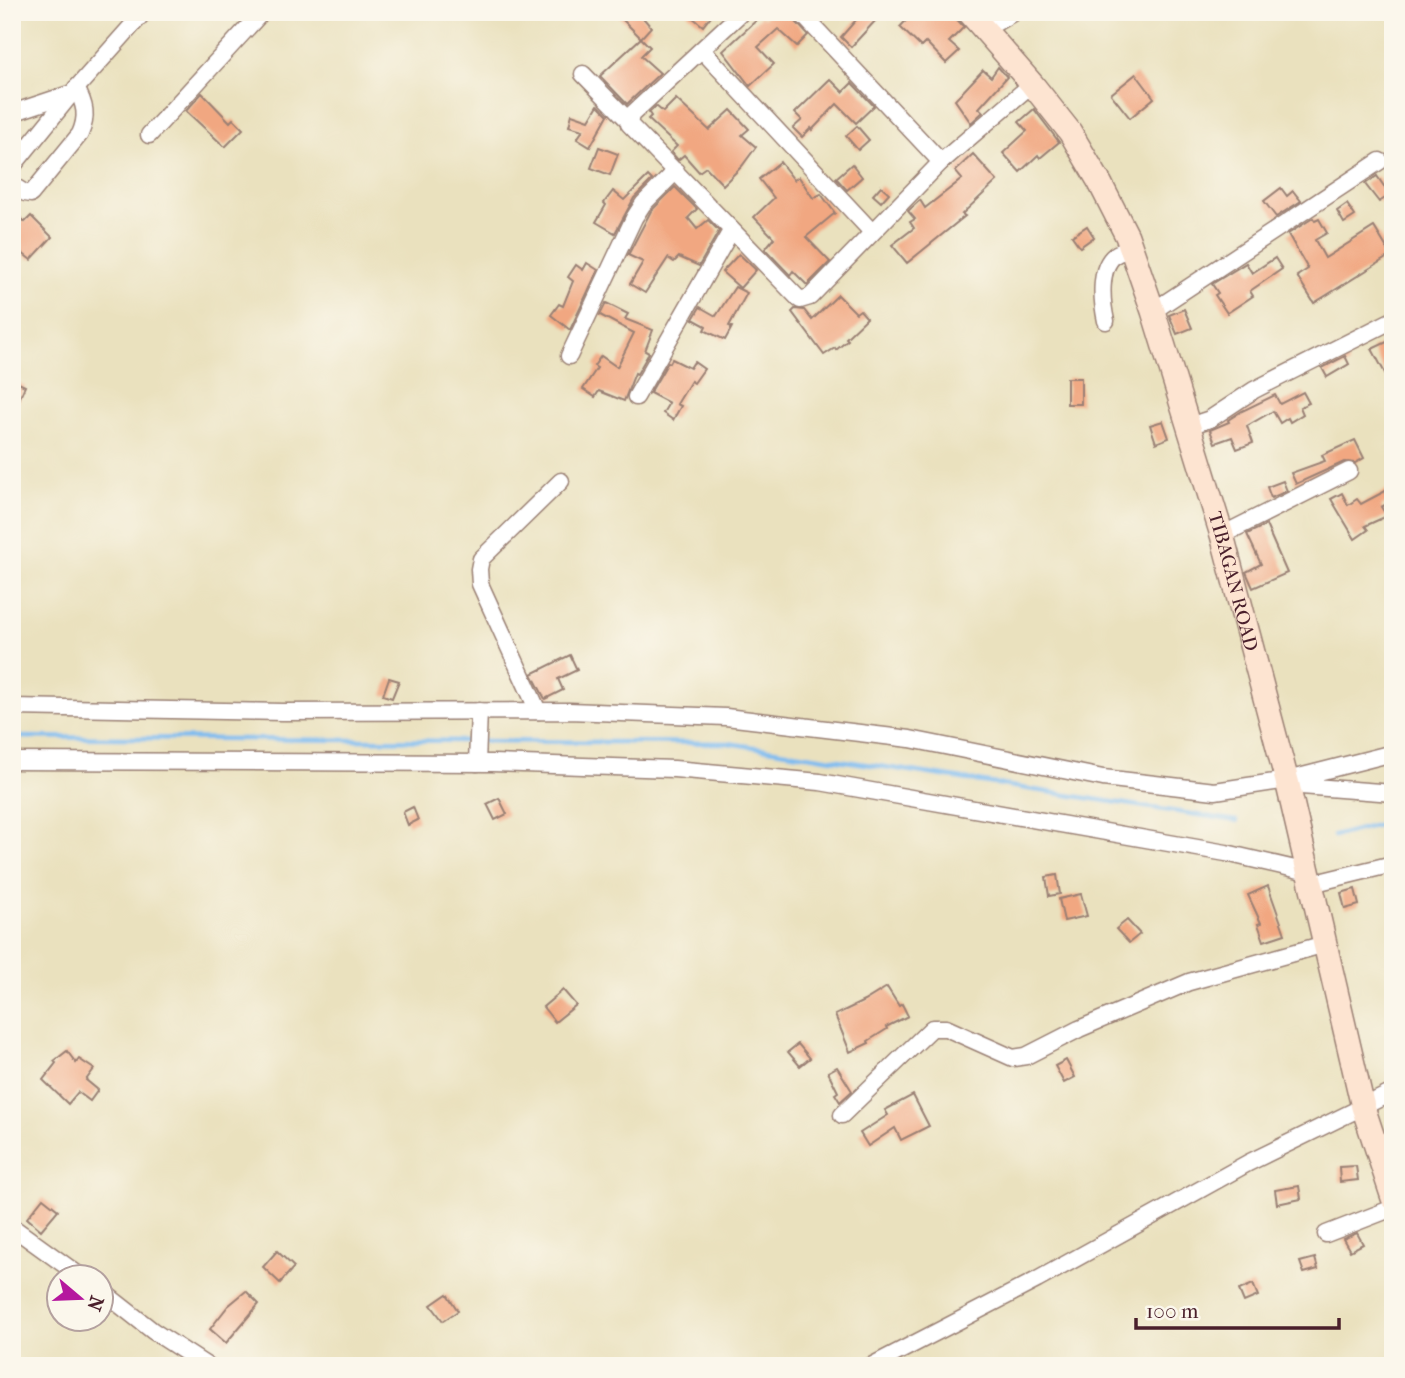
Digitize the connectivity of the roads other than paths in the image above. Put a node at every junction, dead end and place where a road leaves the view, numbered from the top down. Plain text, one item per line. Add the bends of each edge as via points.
1 (144, 12) edge
2 (262, 12) edge
3 (742, 12) edge
4 (800, 12) edge
5 (1014, 12) edge
6 (977, 21) edge
7 (702, 50) junction
8 (583, 74) dead end
9 (1032, 84) junction
10 (74, 90) junction
11 (12, 101) edge
12 (38, 104) junction
13 (12, 113) edge
14 (629, 121) junction
15 (149, 135) dead end
16 (1380, 161) dead end
17 (941, 162) junction
18 (12, 167) edge
19 (676, 172) junction
20 (12, 185) edge
21 (731, 231) junction
22 (872, 232) junction
23 (1132, 250) junction
24 (1153, 311) junction
25 (1393, 320) edge
26 (1106, 321) dead end
27 (569, 356) dead end
28 (636, 397) dead end
29 (1189, 426) junction
30 (1349, 471) dead end
31 (561, 481) dead end
32 (1222, 535) junction
33 (12, 707) edge
34 (538, 711) junction
35 (478, 716) junction
36 (1393, 753) edge
37 (477, 758) junction
38 (12, 761) edge
39 (1288, 783) junction
40 (1393, 793) edge
41 (1393, 864) edge
42 (1309, 878) junction
43 (1325, 944) junction
44 (1393, 1093) edge
45 (1363, 1107) junction
46 (842, 1115) dead end
47 (1393, 1198) edge
48 (1393, 1208) edge
49 (15, 1228) dead end
50 (1326, 1234) dead end
51 (61, 1262) edge
52 (116, 1302) edge
53 (206, 1366) edge
54 (871, 1366) edge

1 - 10 street
2 - 15 street
3 - 7 street
4 - 17 street
5 - 6 street
6 - 9 main road, TIBAGAN ROAD
7 - 14 street
7 - 22 street
8 - 14 street
9 - 17 street
9 - 23 main road, TIBAGAN ROAD via 1070,132
10 - 12 street
10 - 18 street
10 - 20 street via 86,107 80,134 32,194
11 - 12 street
12 - 13 street
14 - 19 street
16 - 24 street
17 - 22 street
19 - 21 street
19 - 27 street via 634,219
21 - 22 street via 800,300 810,297
21 - 28 street
23 - 24 main road, TIBAGAN ROAD
23 - 26 street via 1118,253 1110,261 1102,286
24 - 29 main road, TIBAGAN ROAD
25 - 29 street
29 - 32 main road, TIBAGAN ROAD
30 - 32 street
31 - 34 street via 481,559 479,569 480,584
32 - 39 main road, TIBAGAN ROAD
33 - 35 street
34 - 35 street
34 - 39 street via 726,717 910,739 1102,778 1215,791
35 - 37 street
36 - 39 street
37 - 38 street
37 - 42 street via 820,782 1226,853
39 - 40 street
39 - 42 main road, TIBAGAN ROAD
41 - 42 street
42 - 43 main road, TIBAGAN ROAD
43 - 45 main road, TIBAGAN ROAD
43 - 46 street via 1189,982 1026,1056 1013,1058 946,1028 932,1028
44 - 45 street
45 - 47 main road, TIBAGAN ROAD
45 - 54 street via 1248,1163
48 - 50 street
49 - 51 street
52 - 53 street

